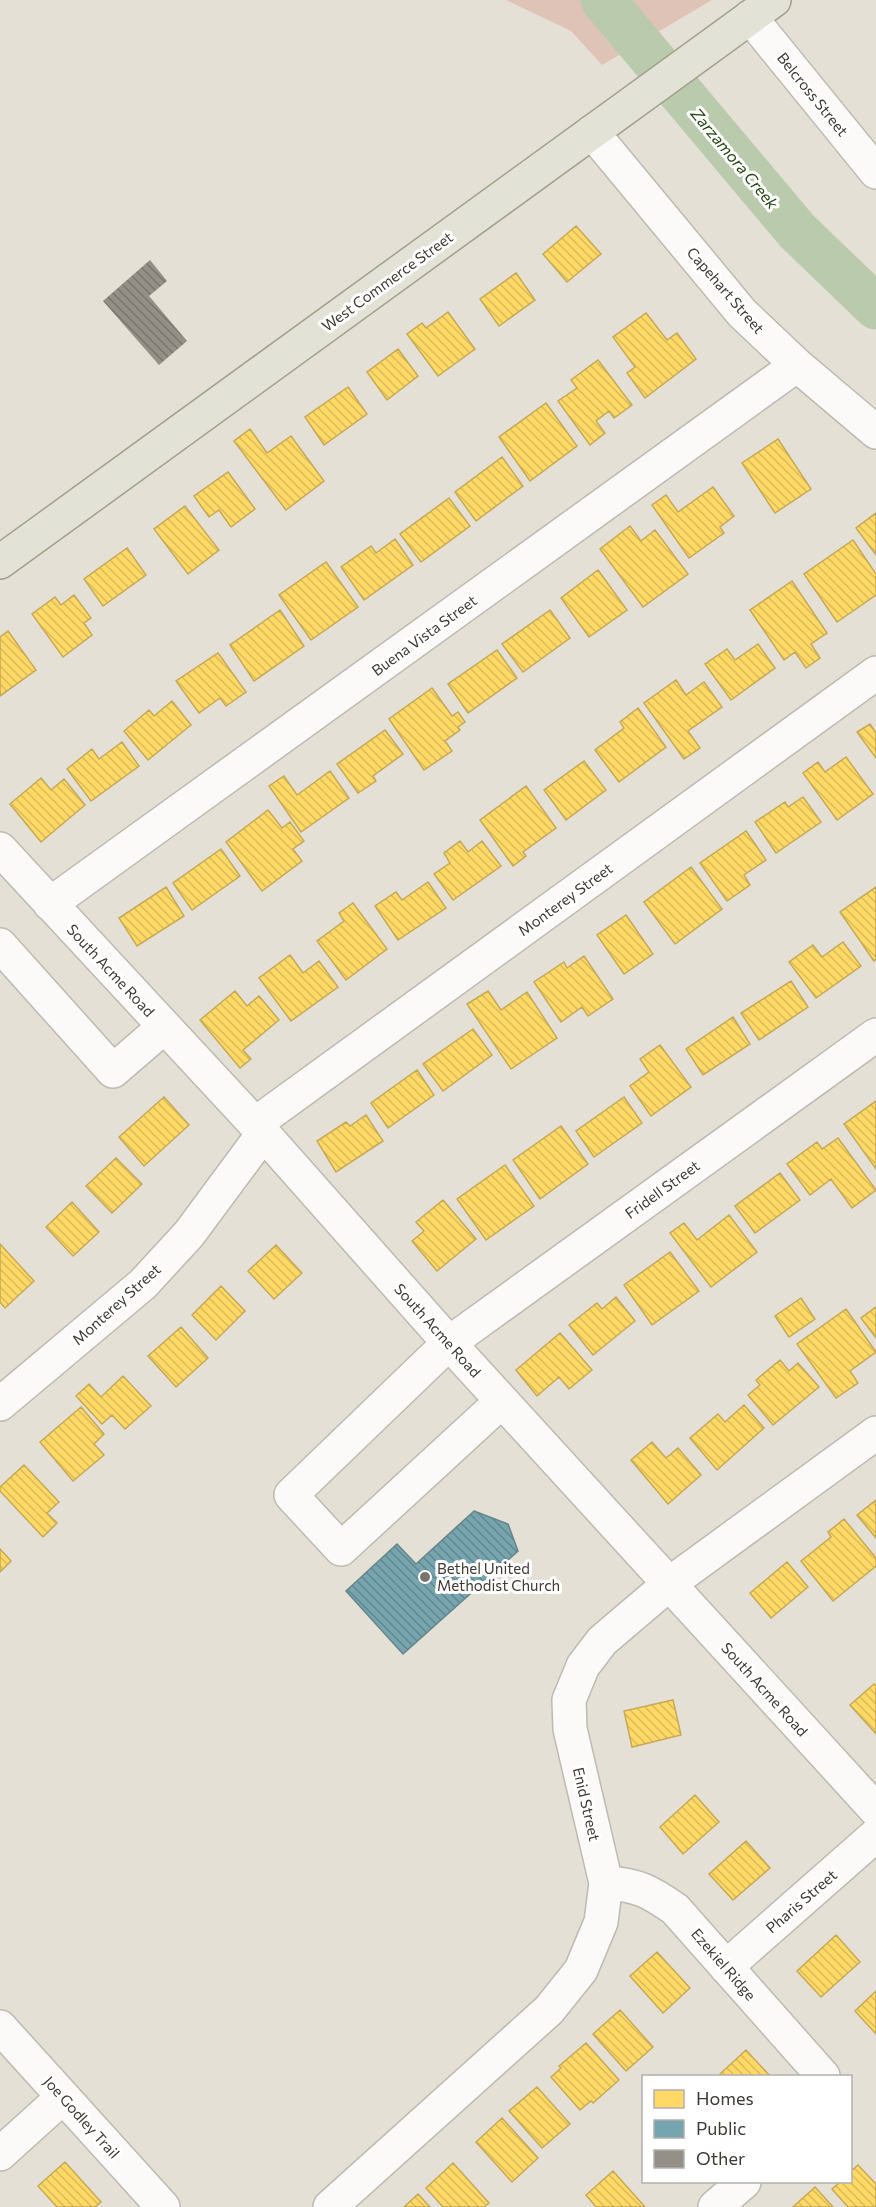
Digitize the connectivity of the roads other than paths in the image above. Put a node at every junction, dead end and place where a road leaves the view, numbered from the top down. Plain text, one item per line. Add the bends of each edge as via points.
1 (762, 9) edge
2 (592, 132) junction
3 (876, 172) edge
4 (797, 365) junction
5 (876, 432) edge
6 (0, 562) edge
7 (876, 673) edge
8 (0, 849) edge
9 (50, 904) junction
10 (0, 945) edge
11 (164, 1027) junction
12 (876, 1035) edge
13 (259, 1129) junction
14 (449, 1343) junction
15 (4, 1394) edge
16 (502, 1401) junction
17 (876, 1433) edge
18 (669, 1584) junction
19 (876, 1810) edge
20 (876, 1835) edge
21 (606, 1883) junction
22 (726, 1967) junction
23 (0, 2027) edge
24 (821, 2075) edge
25 (63, 2097) junction
26 (0, 2154) edge
27 (742, 2183) edge
28 (163, 2207) edge
29 (330, 2207) edge
30 (715, 2207) edge

1 - 2 main road, West Commerce Street
1 - 3 street, Belcross Street
2 - 4 street, Capehart Street via 742,313
2 - 6 main road, West Commerce Street
4 - 5 street, Capehart Street
4 - 9 street, Buena Vista Street
7 - 13 street, Monterey Street
8 - 9 street, South Acme Road
9 - 11 street, South Acme Road
10 - 11 street via 113,1071
11 - 13 street, South Acme Road
12 - 14 street, Fridell Street
13 - 14 street, South Acme Road
13 - 15 street, Monterey Street via 189,1234 143,1284
14 - 16 street, South Acme Road
14 - 16 street, Fridell Street via 291,1495 341,1549
16 - 18 street, South Acme Road
17 - 18 street, Enid Street
18 - 19 street, South Acme Road
18 - 21 street, Enid Street via 602,1641 584,1666 569,1700 570,1729
20 - 22 street, Pharis Street
21 - 22 street, Ezekiel Ridge via 648,1891 675,1909
21 - 29 street, Enid Street via 602,1922 581,1970 549,2010
22 - 24 street, Ezekiel Ridge
23 - 25 street, Joe Godley Trail
25 - 26 street
25 - 28 street, Joe Godley Trail
27 - 30 street

